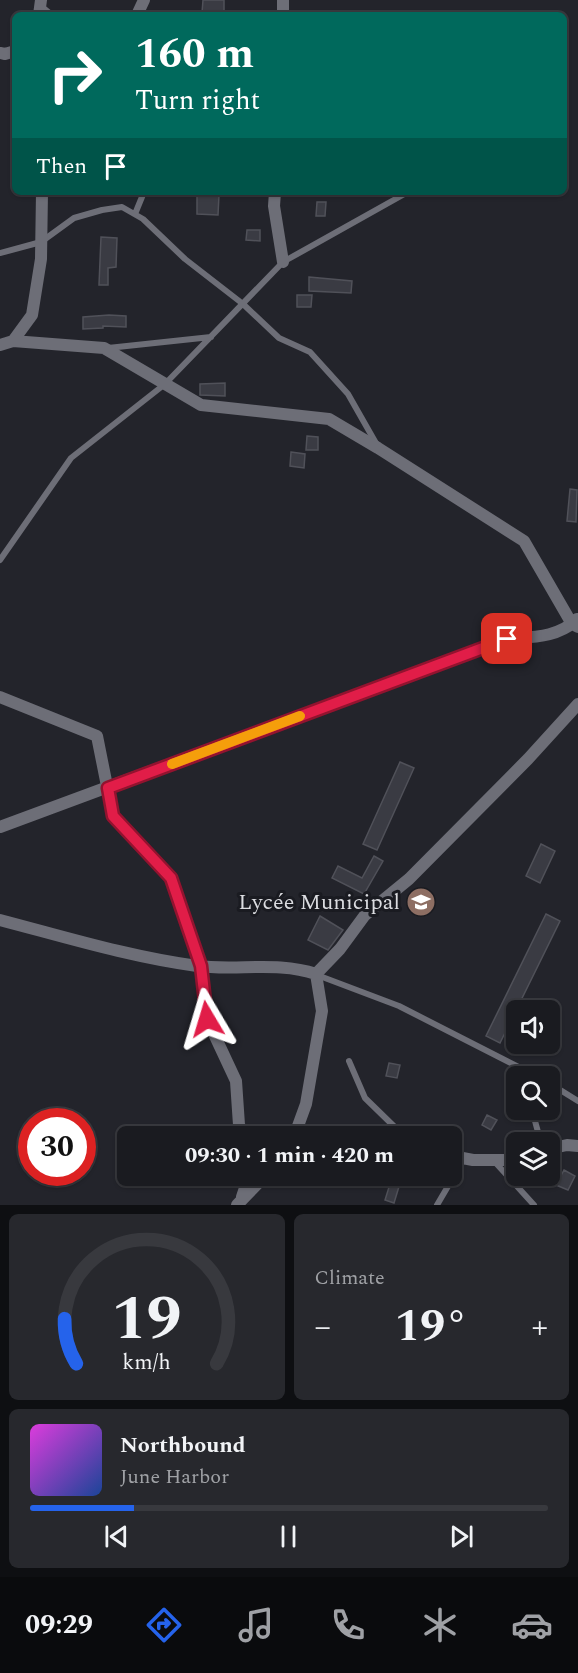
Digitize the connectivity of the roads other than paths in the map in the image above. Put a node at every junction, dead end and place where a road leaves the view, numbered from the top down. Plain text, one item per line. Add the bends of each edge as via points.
1 (42, 195) edge
2 (143, 195) edge
3 (275, 195) edge
4 (403, 195) edge
5 (135, 214) junction
6 (41, 242) junction
7 (0, 253) edge
8 (284, 262) junction
9 (243, 304) junction
10 (211, 337) junction
11 (14, 341) junction
12 (0, 345) edge
13 (104, 348) junction
14 (165, 384) junction
15 (378, 448) junction
16 (0, 560) edge
17 (576, 623) edge
18 (0, 697) edge
19 (578, 705) edge
20 (108, 788) junction
21 (0, 827) edge
22 (0, 920) edge
23 (201, 966) junction
24 (316, 974) junction
25 (349, 1062) dead end
26 (519, 1066) edge
27 (560, 1090) edge
28 (578, 1101) edge
29 (240, 1126) edge
30 (298, 1126) edge
31 (393, 1126) edge
32 (578, 1146) edge
33 (560, 1147) edge
34 (462, 1158) edge
35 (465, 1159) junction
36 (506, 1160) edge
37 (494, 1161) junction
38 (245, 1186) edge
39 (255, 1186) edge
40 (239, 1201) edge
41 (437, 1205) edge
42 (534, 1205) edge

1 - 6 street
2 - 5 lane
3 - 8 street
4 - 8 lane
5 - 6 lane via 122,207 74,218
5 - 9 lane
6 - 7 lane
6 - 11 street via 32,315
8 - 9 lane
9 - 10 lane
9 - 15 lane via 279,339 310,352 348,394
10 - 13 lane
10 - 14 lane
11 - 12 street
11 - 13 street
13 - 14 street
14 - 15 street via 201,405 328,419
14 - 16 lane via 71,458
15 - 17 street via 524,541
17 - 20 street via 554,634 507,639
18 - 20 street via 97,736
19 - 24 street via 409,879 365,915
20 - 21 street
20 - 23 street via 113,816 171,878
22 - 23 street via 147,958
23 - 24 street via 298,968
23 - 29 street via 207,1019 236,1081
24 - 26 lane via 399,1006
24 - 30 street via 322,1011 306,1104
25 - 31 lane via 364,1098
27 - 28 lane
32 - 33 street
34 - 35 street
35 - 37 street
35 - 41 lane
36 - 37 street
37 - 42 lane
38 - 40 street
39 - 40 street

